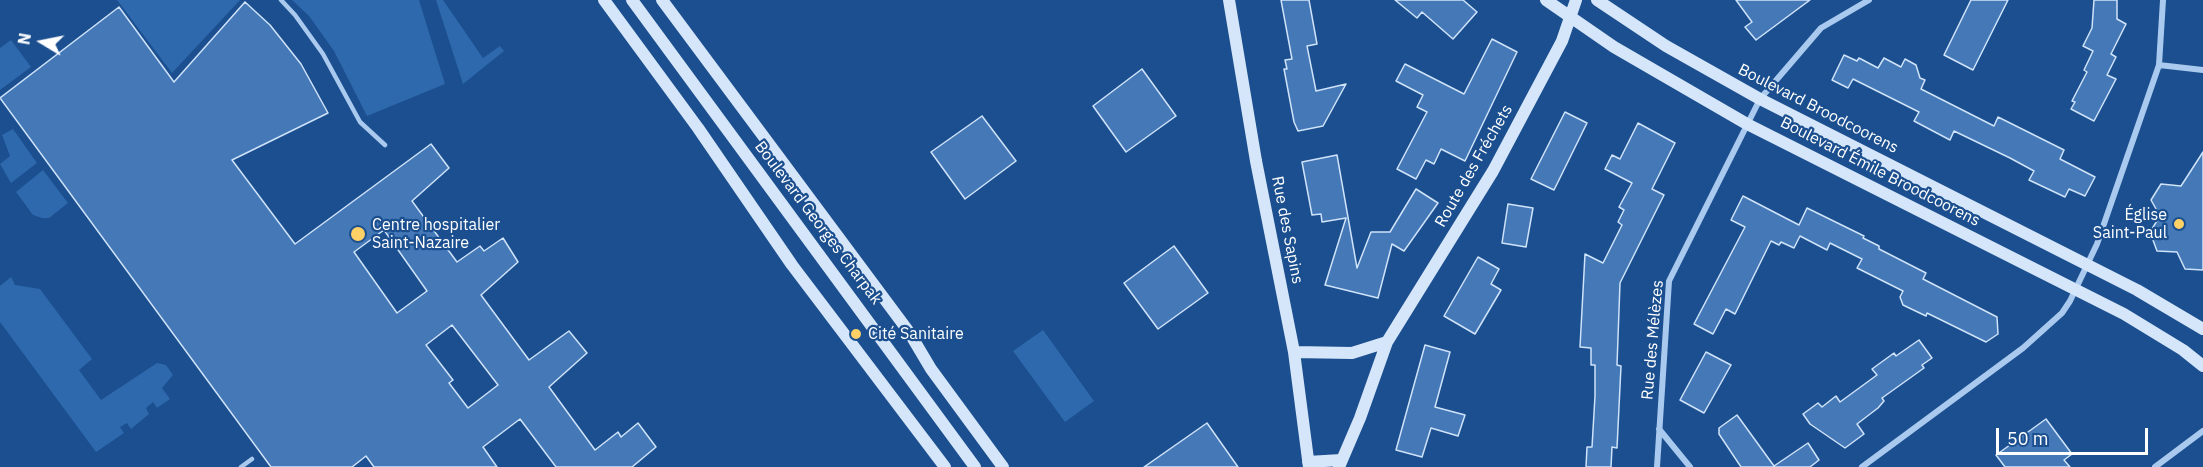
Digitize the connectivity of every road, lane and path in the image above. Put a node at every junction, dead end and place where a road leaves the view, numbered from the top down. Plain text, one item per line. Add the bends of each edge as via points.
1 (281, 0) edge
2 (604, 0) edge
3 (632, 0) edge
4 (662, 0) edge
5 (1229, 0) edge
6 (1546, 0) edge
7 (1576, 0) edge
8 (1597, 0) edge
9 (1869, 0) edge
10 (2163, 0) edge
11 (1568, 18) junction
12 (2159, 65) junction
13 (2203, 70) edge
14 (1760, 99) junction
15 (1747, 124) junction
16 (385, 145) dead end
17 (2088, 264) junction
18 (2073, 295) junction
19 (2203, 329) edge
20 (1388, 342) junction
21 (1294, 352) junction
22 (2203, 366) edge
23 (1659, 429) junction
24 (2203, 431) edge
25 (252, 459) dead end
26 (1309, 464) edge
27 (1340, 464) edge
28 (241, 467) edge
29 (945, 467) edge
30 (975, 467) edge
31 (1003, 467) edge
32 (1657, 467) edge
33 (1690, 467) edge
34 (1862, 467) edge
35 (2155, 467) edge

1 - 16 lane via 323,54 360,122
2 - 29 street via 792,265
3 - 30 street, Boulevard Georges Charpak
4 - 31 street, Boulevard Georges Charpak via 909,332 931,369
5 - 21 street, Rue des Sapins
6 - 11 street, Boulevard Émile Broodcoorens
7 - 11 street, Route des Fréchets
8 - 14 street, Boulevard Broodcoorens via 1666,46
9 - 14 street, Rue des Mélèzes via 1821,28
10 - 12 street
11 - 15 street, Boulevard Émile Broodcoorens
11 - 20 street, Route des Fréchets via 1562,41 1493,171
12 - 13 street
12 - 17 street
14 - 15 street, Rue des Mélèzes
14 - 17 street, Boulevard Broodcoorens
15 - 18 street, Boulevard Émile Broodcoorens
15 - 23 street, Rue des Mélèzes via 1669,281
17 - 18 street
17 - 19 street
18 - 22 street, Boulevard Émile Broodcoorens via 2124,314
18 - 34 street via 2062,313 2023,348
20 - 21 street via 1352,353
20 - 27 street, Route des Fréchets
21 - 26 street, Rue des Sapins
23 - 32 street, Rue des Mélèzes
23 - 33 street
24 - 35 street
25 - 28 lane
26 - 27 street, Route des Fréchets

